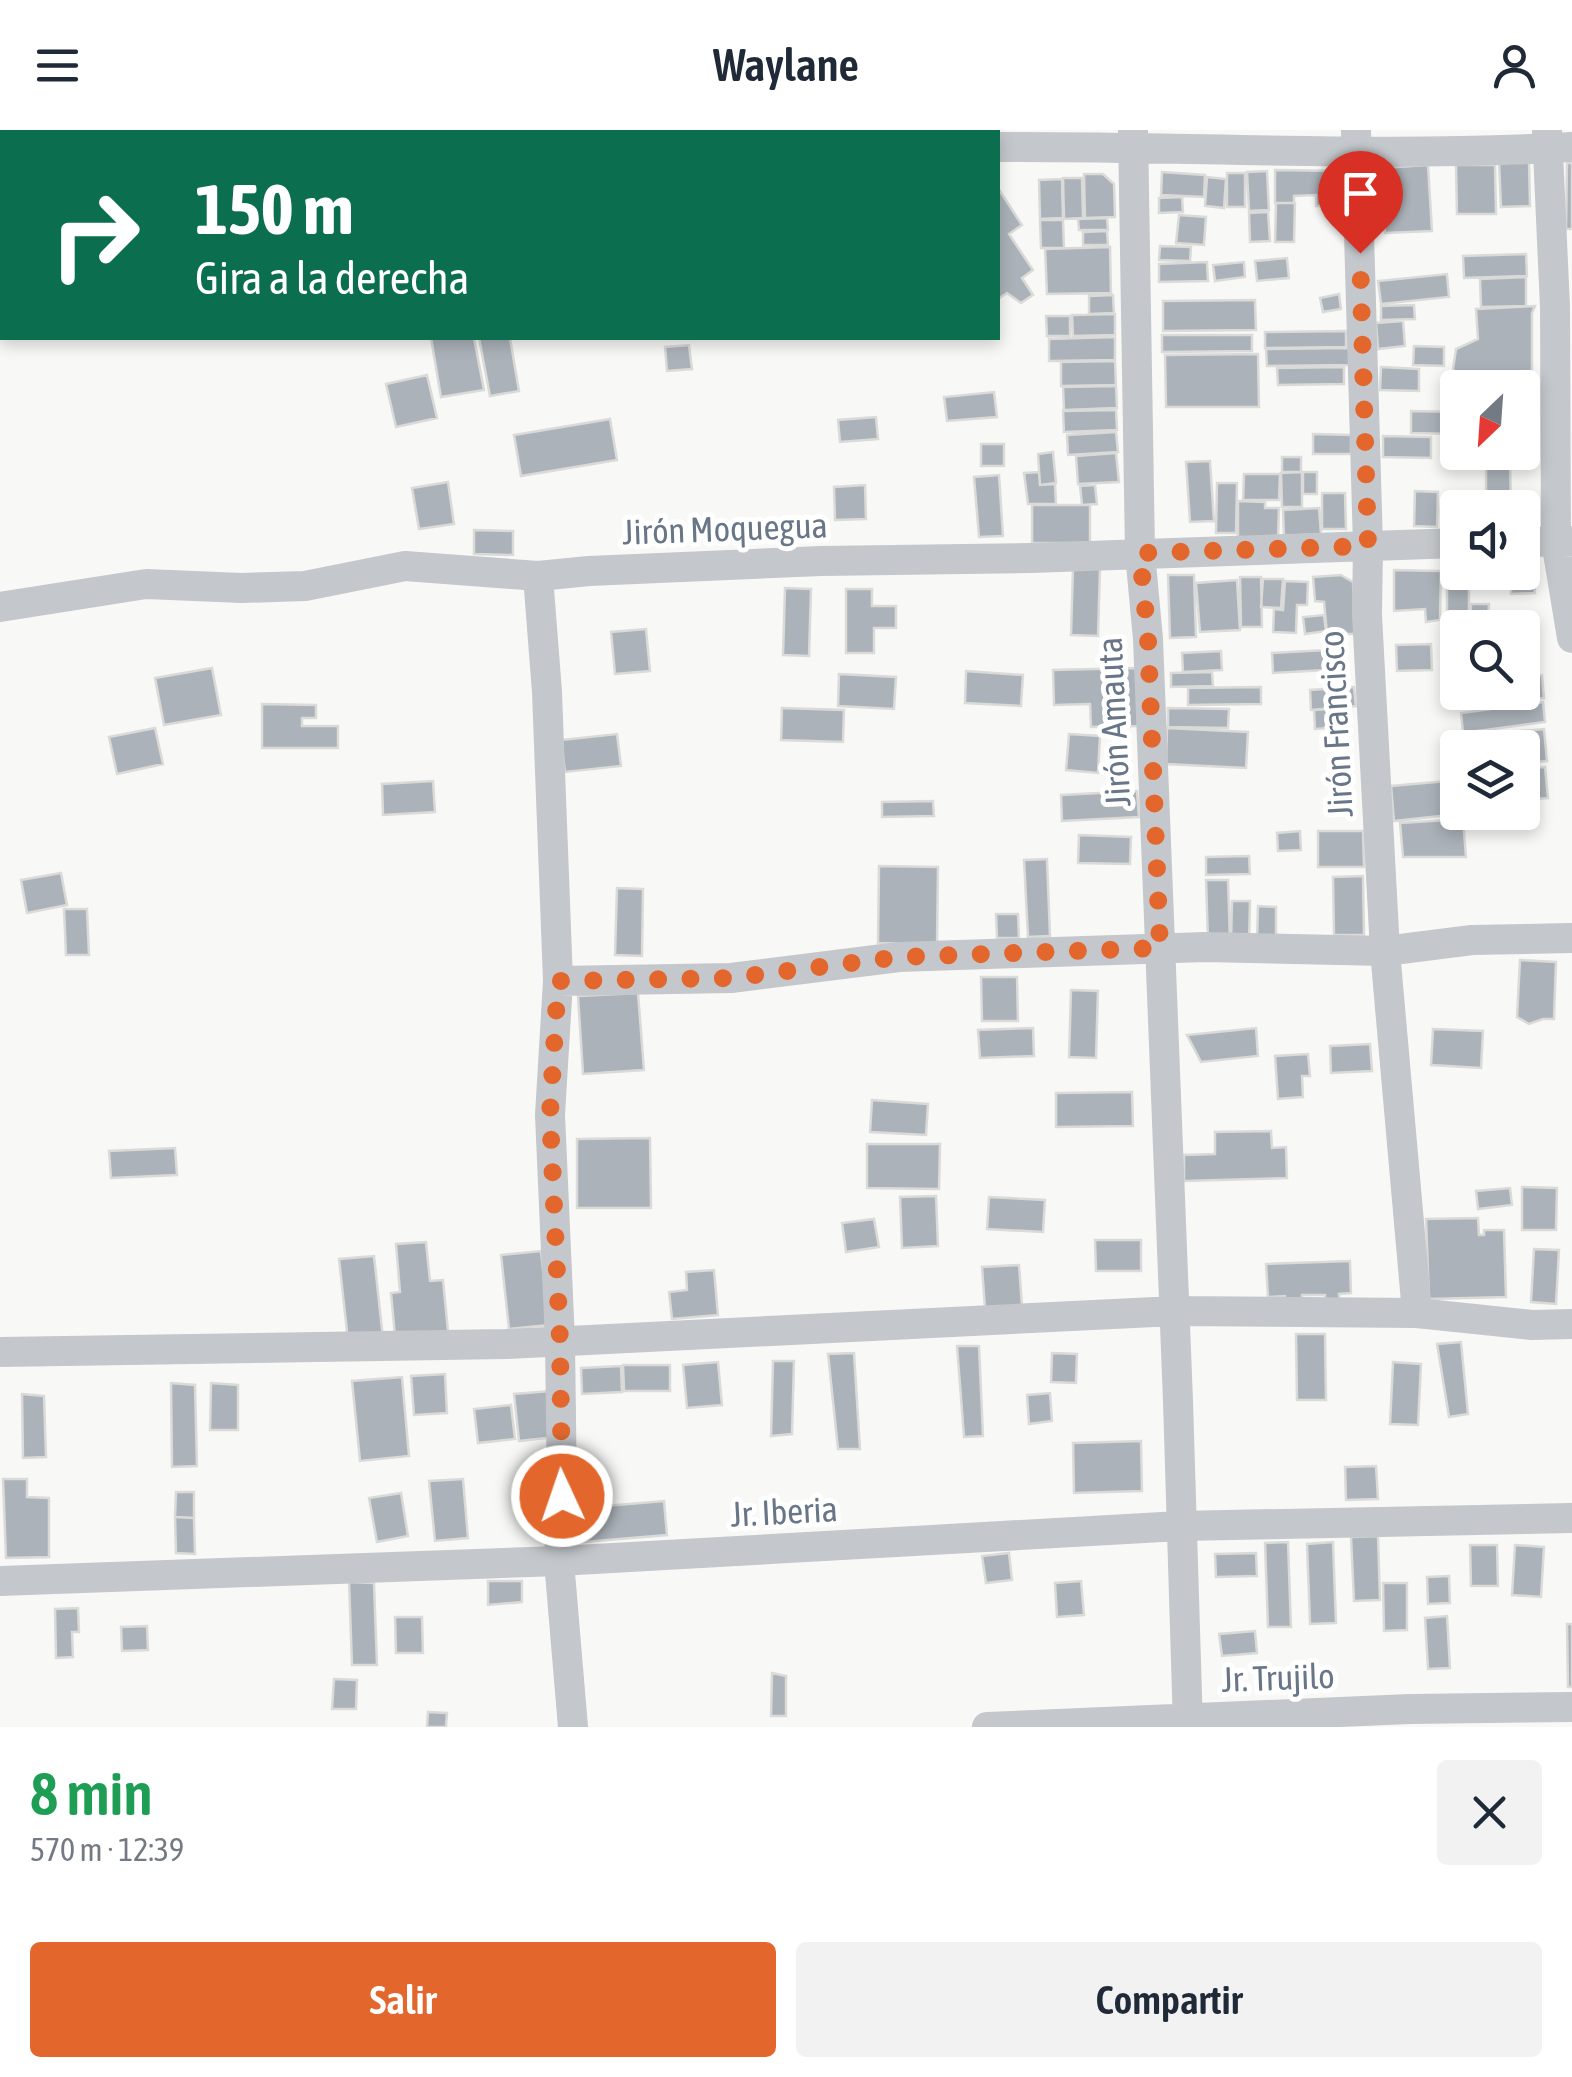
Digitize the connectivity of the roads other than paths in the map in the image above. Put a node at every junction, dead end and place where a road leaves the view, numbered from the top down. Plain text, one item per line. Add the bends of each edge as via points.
1 (1133, 138) edge
2 (1357, 141) edge
3 (1555, 142) edge
4 (1000, 147) edge
5 (1564, 541) edge
6 (1440, 544) edge
7 (1368, 546) junction
8 (1140, 553) junction
9 (538, 576) junction
10 (0, 606) edge
11 (1572, 638) edge
12 (1572, 938) edge
13 (1160, 948) junction
14 (1384, 952) junction
15 (558, 981) junction
16 (1175, 1312) junction
17 (1417, 1313) junction
18 (1572, 1324) edge
19 (560, 1341) junction
20 (0, 1352) edge
21 (1572, 1518) edge
22 (1180, 1526) junction
23 (559, 1561) junction
24 (0, 1580) edge
25 (1572, 1707) edge
26 (1188, 1723) edge
27 (574, 1727) edge
28 (987, 1727) edge

1 - 2 street
1 - 4 street
1 - 8 street, Jirón Amauta
2 - 3 street
2 - 7 street, Jirón Francisco
3 - 5 street
5 - 11 street
6 - 7 street, Jirón Moquegua
7 - 8 street, Jirón Moquegua
7 - 14 street, Jirón Francisco
8 - 9 street, Jirón Moquegua
8 - 13 street, Jirón Amauta
9 - 10 street, Jirón Moquegua via 405,566 305,586 146,584
9 - 15 street
12 - 14 street via 1472,940
13 - 14 street
13 - 15 street via 899,957 731,978
13 - 16 street, Jirón Amauta
14 - 17 street, Jirón Francisco
15 - 19 street via 550,1114
16 - 17 street
16 - 19 street
16 - 22 street, Jirón Amauta
17 - 18 street
19 - 20 street
19 - 23 street
21 - 22 street, Jr. Iberia
22 - 23 street, Jr. Iberia
22 - 26 street, Jirón Amauta
23 - 24 street, Jr. Iberia
23 - 27 street
25 - 26 street, Jr. Trujilo
26 - 28 street, Jr. Trujilo

